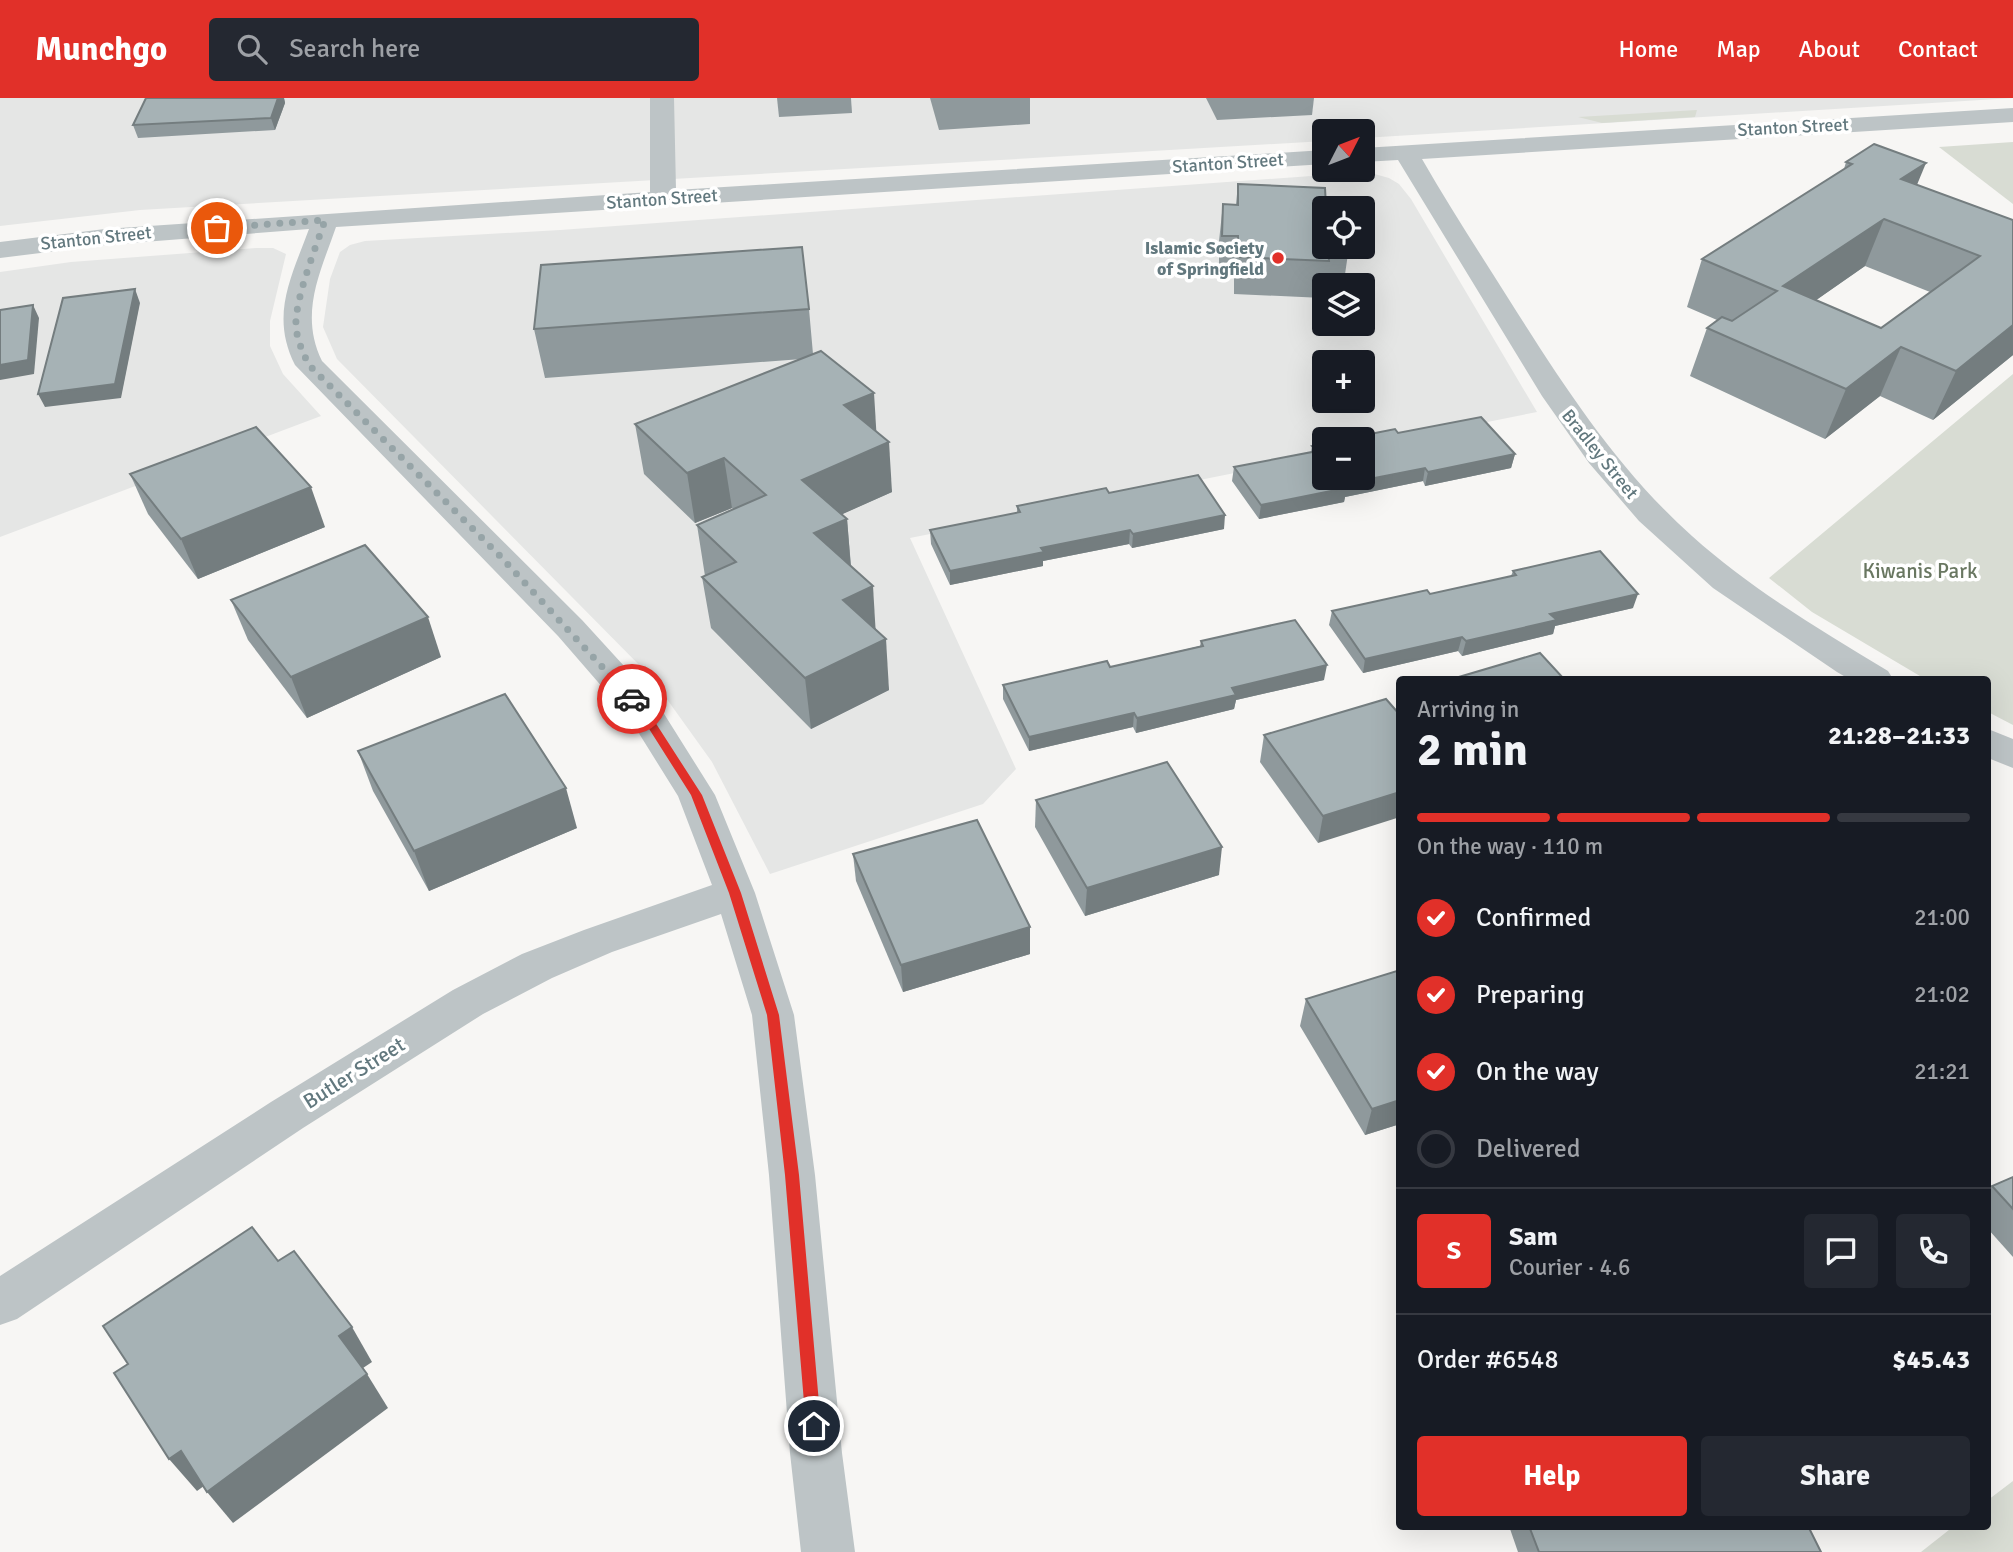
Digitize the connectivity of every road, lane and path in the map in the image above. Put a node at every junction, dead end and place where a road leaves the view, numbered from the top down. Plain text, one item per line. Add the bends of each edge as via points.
1 (662, 98) edge
2 (2013, 115) edge
3 (1406, 152) junction
4 (1376, 154) edge
5 (1312, 159) edge
6 (663, 199) junction
7 (325, 220) junction
8 (0, 250) edge
9 (1870, 676) edge
10 (1991, 743) edge
11 (2013, 755) edge
12 (735, 893) junction
13 (0, 1303) edge
14 (828, 1552) edge

1 - 6 street
2 - 3 street, Stanton Street
3 - 4 street, Stanton Street
3 - 9 street, Bradley Street via 1562,407 1605,464 1682,545 1784,624
5 - 6 street, Stanton Street
6 - 7 street, Stanton Street
7 - 8 street, Stanton Street
7 - 12 street via 296,325 309,365 499,555 643,710 696,795
10 - 11 street
12 - 13 street, Butler Street via 598,941 468,1002
12 - 14 street via 773,1015

